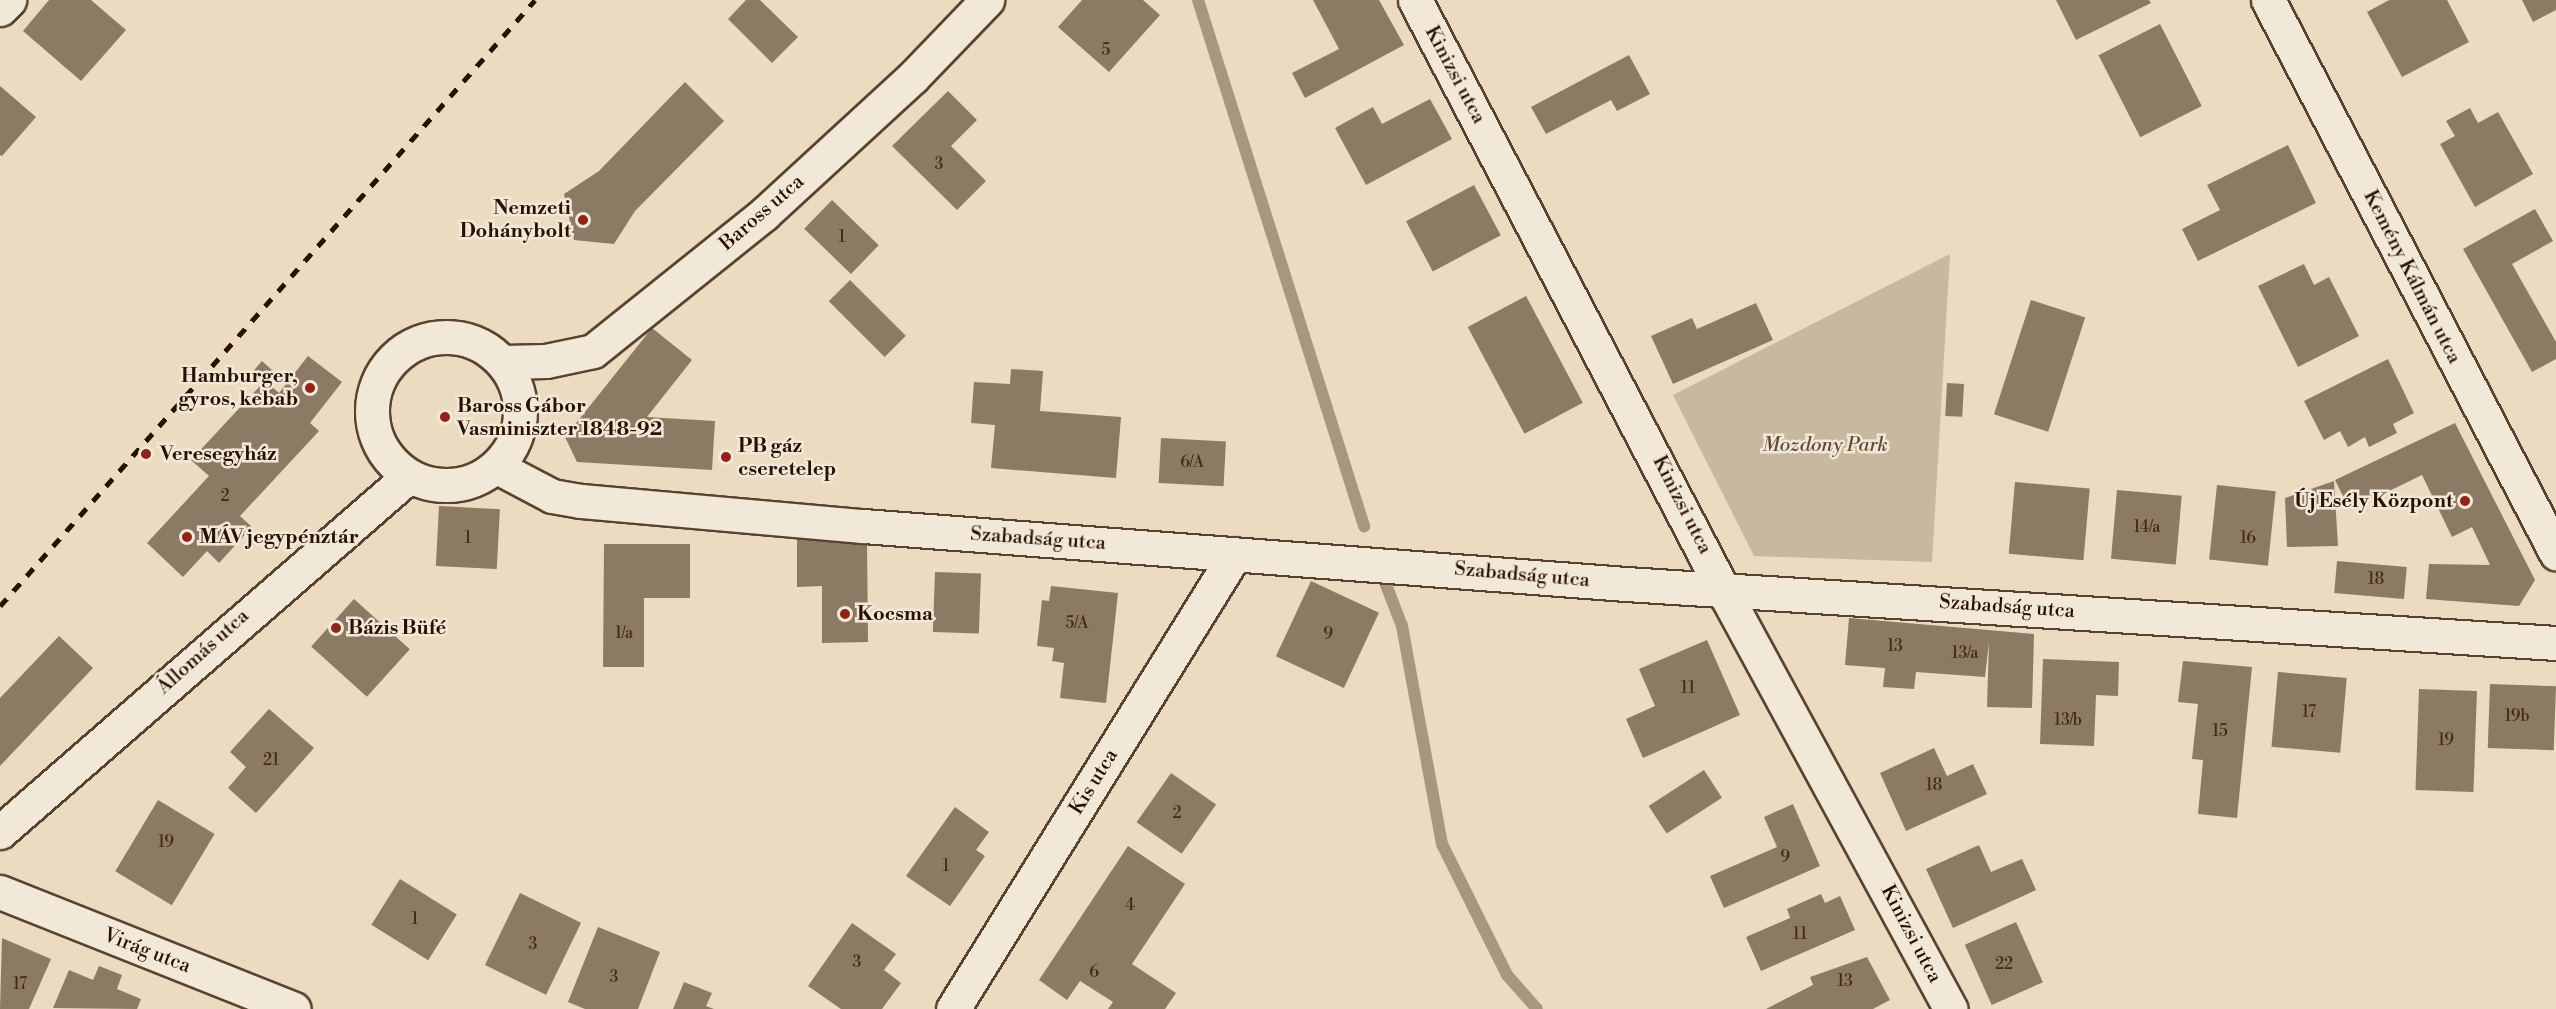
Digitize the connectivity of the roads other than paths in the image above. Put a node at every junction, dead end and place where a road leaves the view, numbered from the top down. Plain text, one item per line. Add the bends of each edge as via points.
1 (9, 0) edge
2 (987, 0) edge
3 (1415, 0) edge
4 (2268, 0) edge
5 (0, 9) edge
6 (503, 362) junction
7 (497, 467) junction
8 (409, 476) junction
9 (2556, 553) edge
10 (1235, 554) junction
11 (1722, 588) junction
12 (2556, 643) edge
13 (0, 832) edge
14 (0, 892) edge
15 (294, 1009) edge
16 (953, 1009) edge
17 (1951, 1009) edge

1 - 5 street
2 - 6 street, Baross utca via 913,77 764,214 592,351 546,361
3 - 11 street, Kinizsi utca
4 - 9 street, Kemény Kálmán utca
6 - 7 street via 521,404 520,428
6 - 8 street via 482,346 458,337 432,338 408,347 388,364 371,412 376,438 389,460
7 - 8 street via 454,486
7 - 10 street, Szabadság utca via 552,496 581,501
8 - 13 street, Állomás utca via 266,596
10 - 11 street, Szabadság utca
10 - 16 street, Kis utca
11 - 12 street, Szabadság utca
11 - 17 street, Kinizsi utca
14 - 15 street, Virág utca

